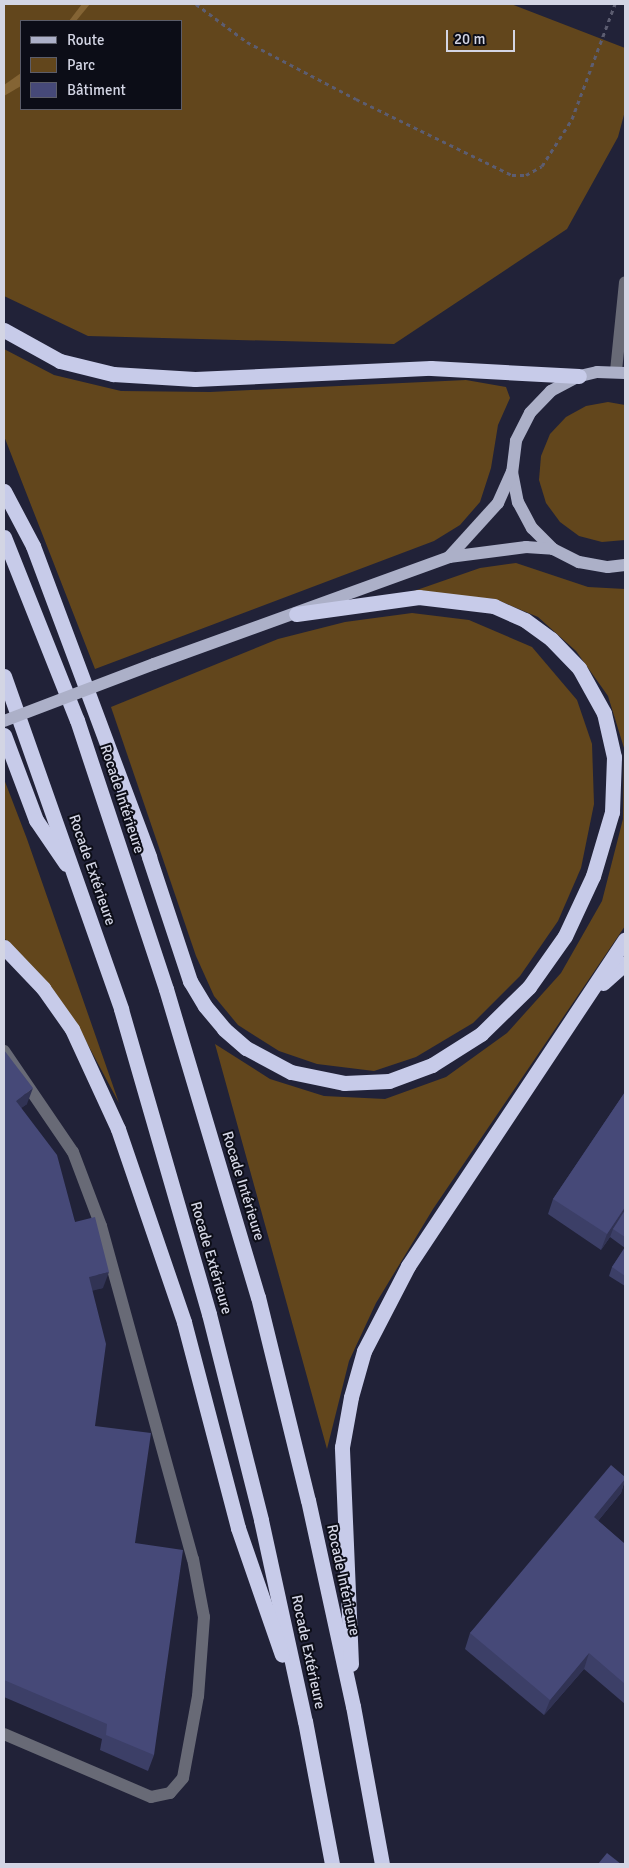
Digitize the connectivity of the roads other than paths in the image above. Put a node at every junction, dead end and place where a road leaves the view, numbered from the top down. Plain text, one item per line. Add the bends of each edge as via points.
1 (625, 282) edge
2 (4, 330) edge
3 (620, 372) edge
4 (579, 376) junction
5 (512, 472) junction
6 (4, 491) edge
7 (4, 538) edge
8 (553, 549) junction
9 (449, 557) junction
10 (625, 565) edge
11 (296, 614) junction
12 (4, 676) edge
13 (4, 721) edge
14 (4, 735) edge
15 (78, 882) junction
16 (625, 938) edge
17 (4, 947) edge
18 (625, 963) edge
19 (587, 997) junction
20 (4, 1051) edge
21 (353, 1706) junction
22 (305, 1721) junction
23 (4, 1734) edge
24 (332, 1864) edge
25 (382, 1864) edge

1 - 3 street
2 - 4 highway via 60,362 113,374 195,379 431,368
3 - 4 main road
4 - 5 main road via 551,391 530,414 516,441
5 - 8 main road via 518,502 527,519
5 - 9 main road via 498,503
6 - 11 highway via 33,546 149,857 190,981 205,1006 224,1030 246,1048 291,1072 344,1083 389,1081 432,1065 481,1034 529,987 565,936 594,876 612,812 614,757 604,713 578,668 551,639 494,606 419,597
7 - 21 highway, Rocade Intérieure via 77,720 166,988 258,1298 308,1500
8 - 9 main road via 526,547
8 - 10 main road via 579,562 608,567
9 - 11 main road
11 - 13 main road, bridge
12 - 15 highway, Rocade Extérieure
14 - 15 highway via 36,820
15 - 22 highway, Rocade Extérieure via 121,1009 209,1314 261,1520
16 - 19 highway
17 - 22 highway via 43,988 72,1029 118,1130 184,1322 238,1528
18 - 19 highway
19 - 21 highway via 408,1266 364,1351 342,1447
20 - 23 street via 73,1152 101,1226 193,1560 204,1617 198,1696 183,1778 170,1793 151,1797
21 - 25 highway, Rocade Intérieure
22 - 24 highway, Rocade Extérieure

